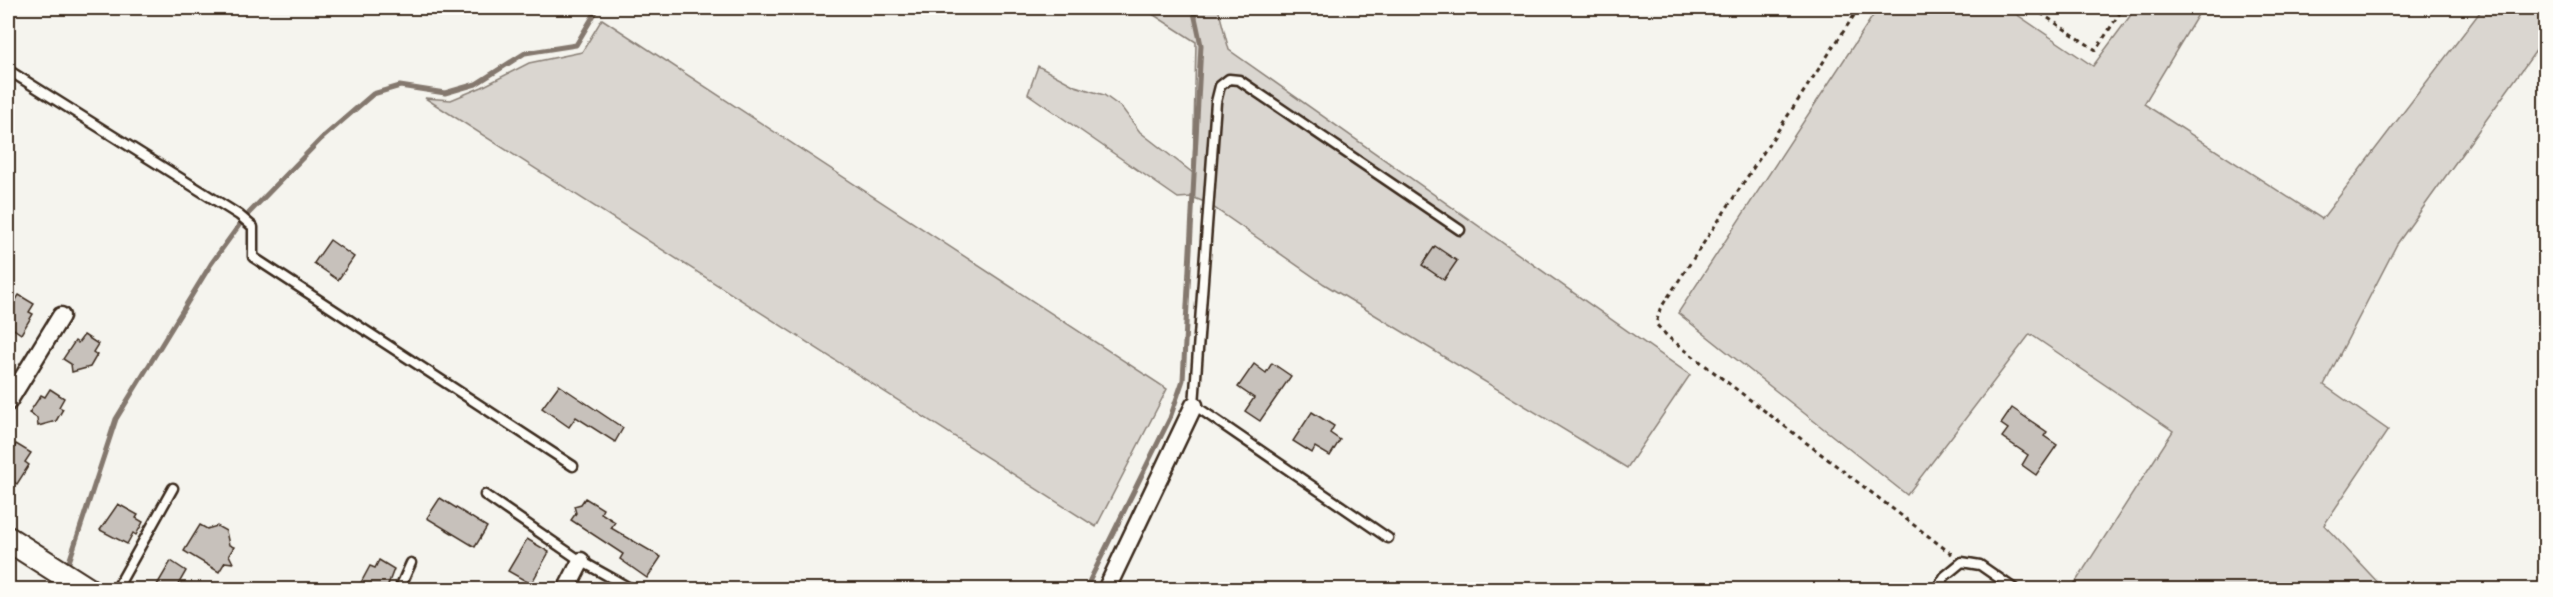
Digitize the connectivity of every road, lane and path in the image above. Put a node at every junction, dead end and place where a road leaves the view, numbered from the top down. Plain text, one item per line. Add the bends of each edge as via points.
1 (1859, 8) edge
2 (2033, 8) edge
3 (2123, 8) edge
4 (8, 70) edge
5 (1460, 230) dead end
6 (61, 316) dead end
7 (8, 402) edge
8 (1194, 405) junction
9 (573, 466) dead end
10 (173, 488) dead end
11 (485, 495) dead end
12 (1388, 538) dead end
13 (8, 539) edge
14 (581, 561) junction
15 (1962, 561) junction
16 (411, 563) dead end
17 (88, 590) edge
18 (116, 590) edge
19 (399, 590) edge
20 (566, 590) edge
21 (633, 590) edge
22 (1106, 590) edge
23 (1936, 590) edge
24 (2016, 590) edge

1 - 15 path via 1660,309 1656,324
2 - 3 path via 2096,50
4 - 9 lane via 239,215 253,227 253,257
5 - 8 lane via 1239,80 1229,79 1220,86 1216,102
6 - 7 street
8 - 12 lane
8 - 22 street
10 - 18 lane
11 - 14 lane
13 - 17 street
14 - 20 street
14 - 21 lane
15 - 23 lane
15 - 24 lane via 1980,565
16 - 19 lane

